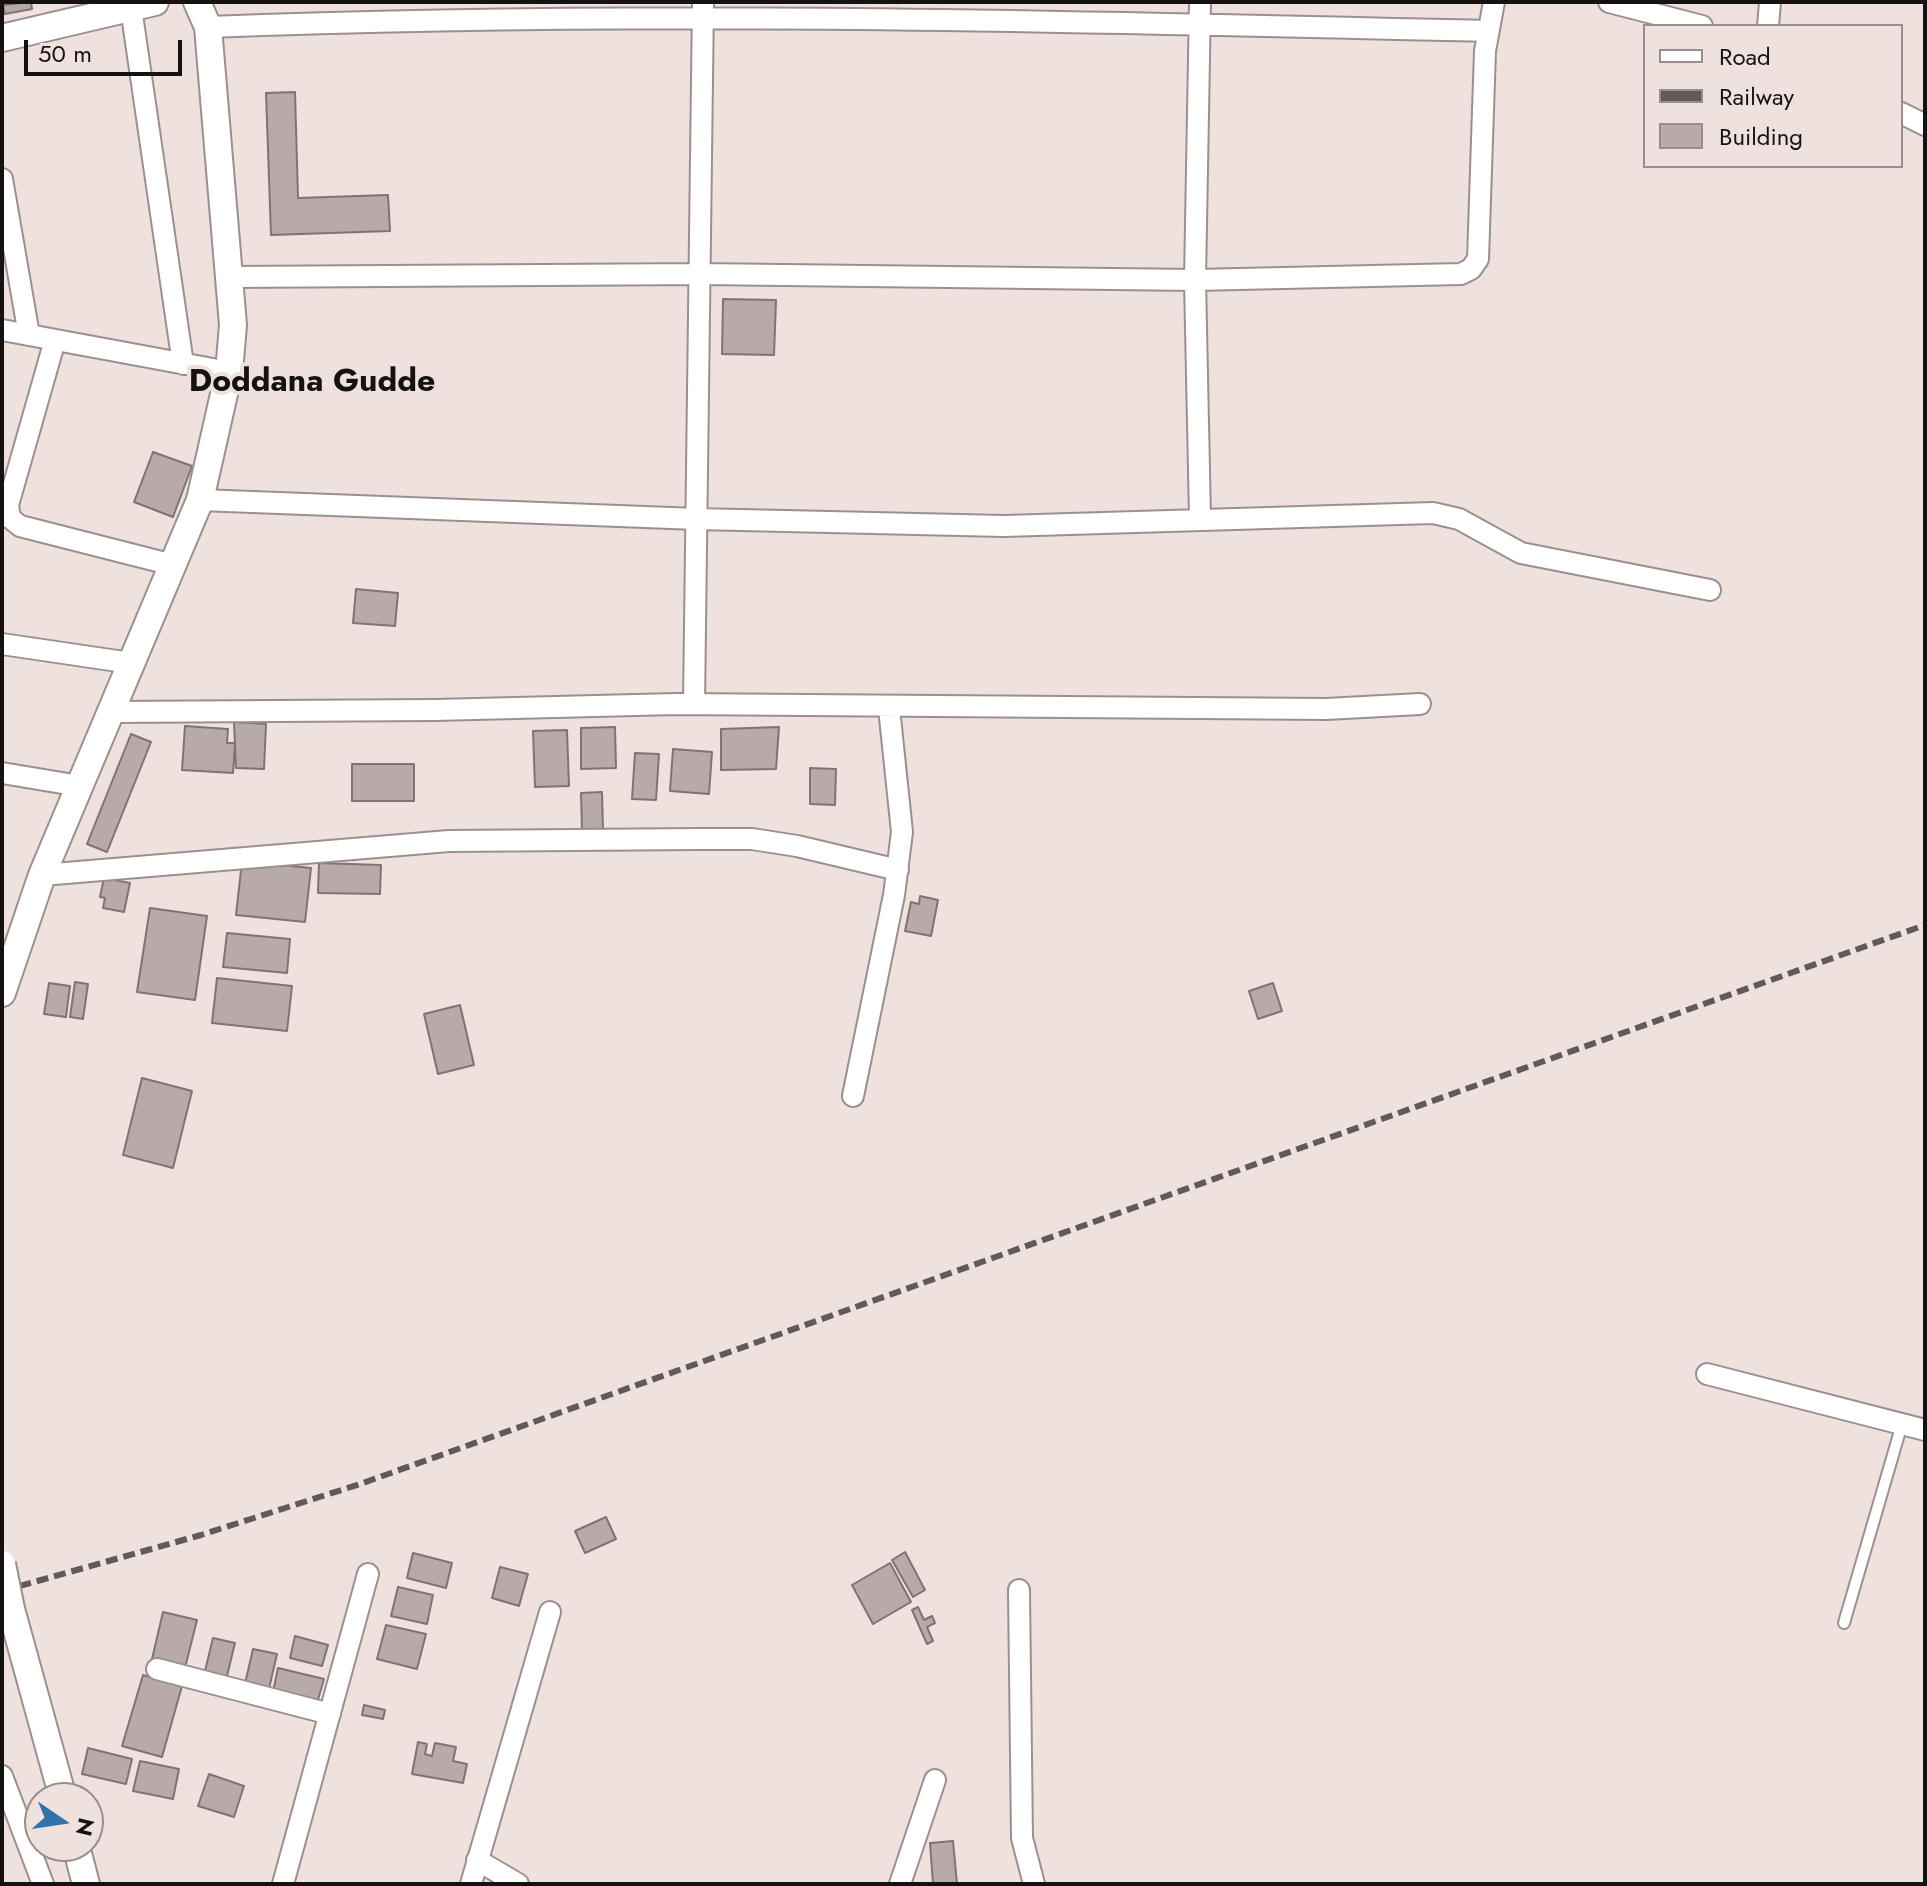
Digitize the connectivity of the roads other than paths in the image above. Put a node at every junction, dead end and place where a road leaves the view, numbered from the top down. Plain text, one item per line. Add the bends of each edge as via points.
1 (197, 2) edge
2 (1200, 2) edge
3 (1494, 2) edge
4 (1609, 2) edge
5 (1770, 2) edge
6 (143, 5) edge
7 (703, 11) edge
8 (1200, 24) junction
9 (1694, 24) edge
10 (1768, 24) edge
11 (208, 27) junction
12 (1488, 31) junction
13 (2, 38) edge
14 (1903, 114) edge
15 (1925, 125) edge
16 (2, 179) edge
17 (701, 274) junction
18 (229, 277) junction
19 (1195, 280) junction
20 (2, 330) edge
21 (29, 335) junction
22 (55, 340) junction
23 (183, 364) junction
24 (229, 372) junction
25 (200, 500) junction
26 (1200, 518) junction
27 (697, 519) junction
28 (173, 565) junction
29 (1710, 590) dead end
30 (2, 644) edge
31 (131, 663) junction
32 (694, 704) junction
33 (1420, 704) dead end
34 (889, 708) junction
35 (111, 712) junction
36 (2, 773) edge
37 (80, 786) junction
38 (898, 870) junction
39 (42, 875) junction
40 (2, 993) edge
41 (853, 1096) dead end
42 (1707, 1374) dead end
43 (1902, 1424) junction
44 (1925, 1430) edge
45 (2, 1564) edge
46 (368, 1574) dead end
47 (1019, 1590) dead end
48 (550, 1612) dead end
49 (1844, 1623) dead end
50 (157, 1669) dead end
51 (330, 1714) junction
52 (2, 1776) edge
53 (935, 1780) dead end
54 (59, 1782) edge
55 (477, 1860) junction
56 (80, 1862) edge
57 (43, 1884) edge
58 (86, 1884) edge
59 (283, 1884) edge
60 (471, 1884) edge
61 (518, 1884) edge
62 (900, 1884) edge
63 (1034, 1884) edge

1 - 11 street
2 - 8 street
3 - 12 street
4 - 9 street
5 - 10 street
6 - 13 street
6 - 23 street
7 - 8 street
7 - 11 street
7 - 17 street
8 - 12 street
8 - 19 street
11 - 18 street
12 - 19 street via 1478,259 1471,269 1461,274
14 - 15 street
16 - 21 street
17 - 18 street
17 - 19 street
17 - 27 street
18 - 24 street
19 - 26 street
20 - 21 street
21 - 22 street
22 - 23 street
22 - 28 street via 8,505 10,518 20,526
23 - 24 street
24 - 25 street
25 - 27 street
25 - 28 street
26 - 27 street via 1004,526
26 - 29 street via 1433,513 1459,519 1521,553
27 - 32 street
28 - 31 street
30 - 31 street
31 - 35 street
32 - 34 street
32 - 35 street
33 - 34 street via 1326,709
34 - 38 street via 902,832
35 - 37 street
36 - 37 street
37 - 39 street
38 - 39 street via 782,844 698,839 449,841
38 - 41 street
39 - 40 street
42 - 43 street
43 - 44 street
43 - 49 lane
45 - 54 street, bridge
46 - 51 street
47 - 63 street via 1022,1838
48 - 55 street
50 - 51 street
51 - 59 street
52 - 57 street
53 - 62 street
55 - 60 street
55 - 61 street
56 - 58 street

